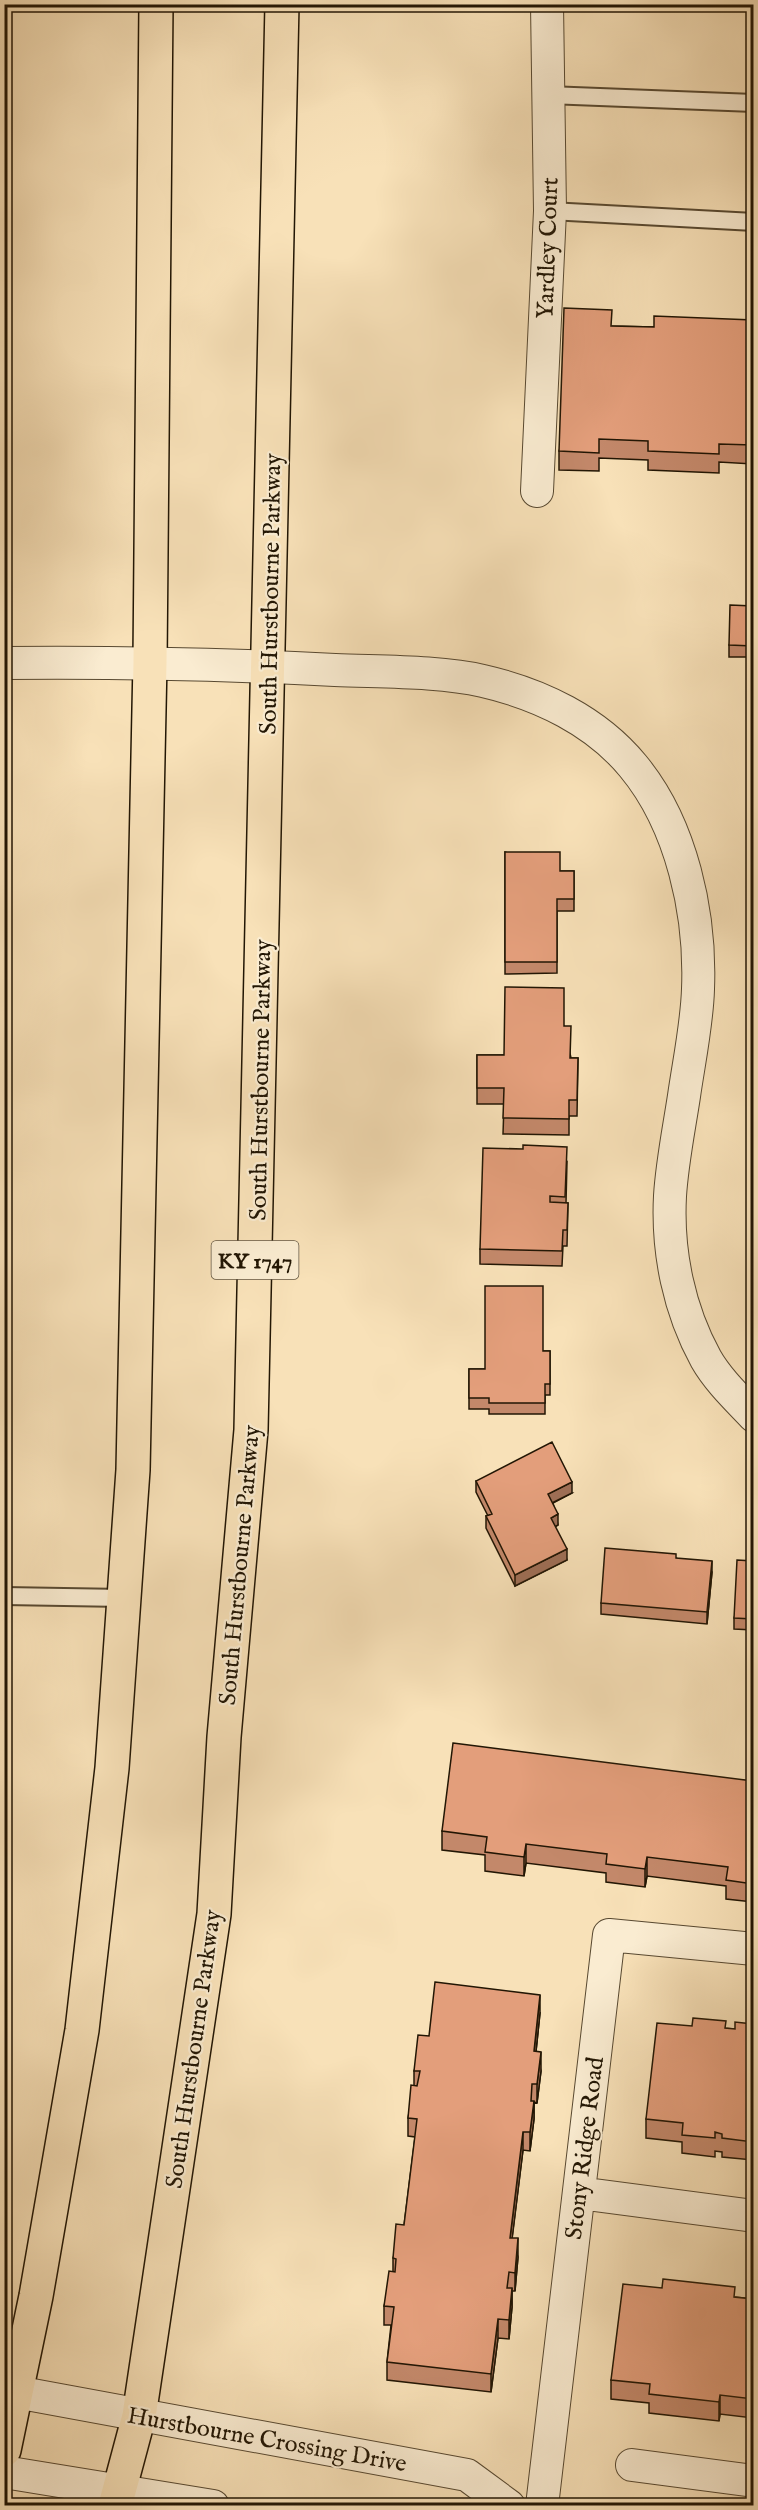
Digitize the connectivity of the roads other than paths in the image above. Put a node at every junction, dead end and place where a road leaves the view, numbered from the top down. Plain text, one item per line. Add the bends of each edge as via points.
1 (156, 4) edge
2 (282, 4) edge
3 (547, 4) edge
4 (548, 95) junction
5 (753, 103) edge
6 (550, 211) junction
7 (753, 222) edge
8 (537, 491) dead end
9 (150, 662) junction
10 (4, 663) edge
11 (269, 666) junction
12 (753, 1416) edge
13 (4, 1596) edge
14 (124, 1598) junction
15 (753, 1949) edge
16 (579, 2193) junction
17 (753, 2216) edge
18 (10, 2391) edge
19 (139, 2416) junction
20 (4, 2450) edge
21 (632, 2465) dead end
22 (4, 2472) edge
23 (753, 2481) edge
24 (117, 2498) edge
25 (213, 2505) edge
26 (509, 2505) edge
27 (542, 2505) edge

1 - 9 main road
2 - 11 main road, South Hurstbourne Parkway / KY 1747
3 - 4 street, Yardley Court
4 - 5 lane
4 - 6 street, Yardley Court
6 - 7 lane
6 - 8 street, Yardley Court
9 - 10 street
9 - 11 street
9 - 14 main road via 133,1470
11 - 12 street via 481,680 535,697 580,719 634,767 675,842 688,877 696,927 698,990 670,1197 672,1261 690,1325 707,1361
11 - 19 main road, South Hurstbourne Parkway / KY 1747 via 252,1431 224,1737 214,1914
13 - 14 lane
14 - 18 main road via 112,1768 82,2030 38,2284
15 - 16 street, Stony Ridge Road via 609,1935
16 - 17 street
16 - 27 street, Stony Ridge Road
18 - 19 street, Hurstbourne Crossing Drive
18 - 20 main road
19 - 24 main road, South Hurstbourne Parkway / KY 1747
19 - 26 street, Hurstbourne Crossing Drive via 466,2475
21 - 23 street
22 - 24 street
24 - 25 street

